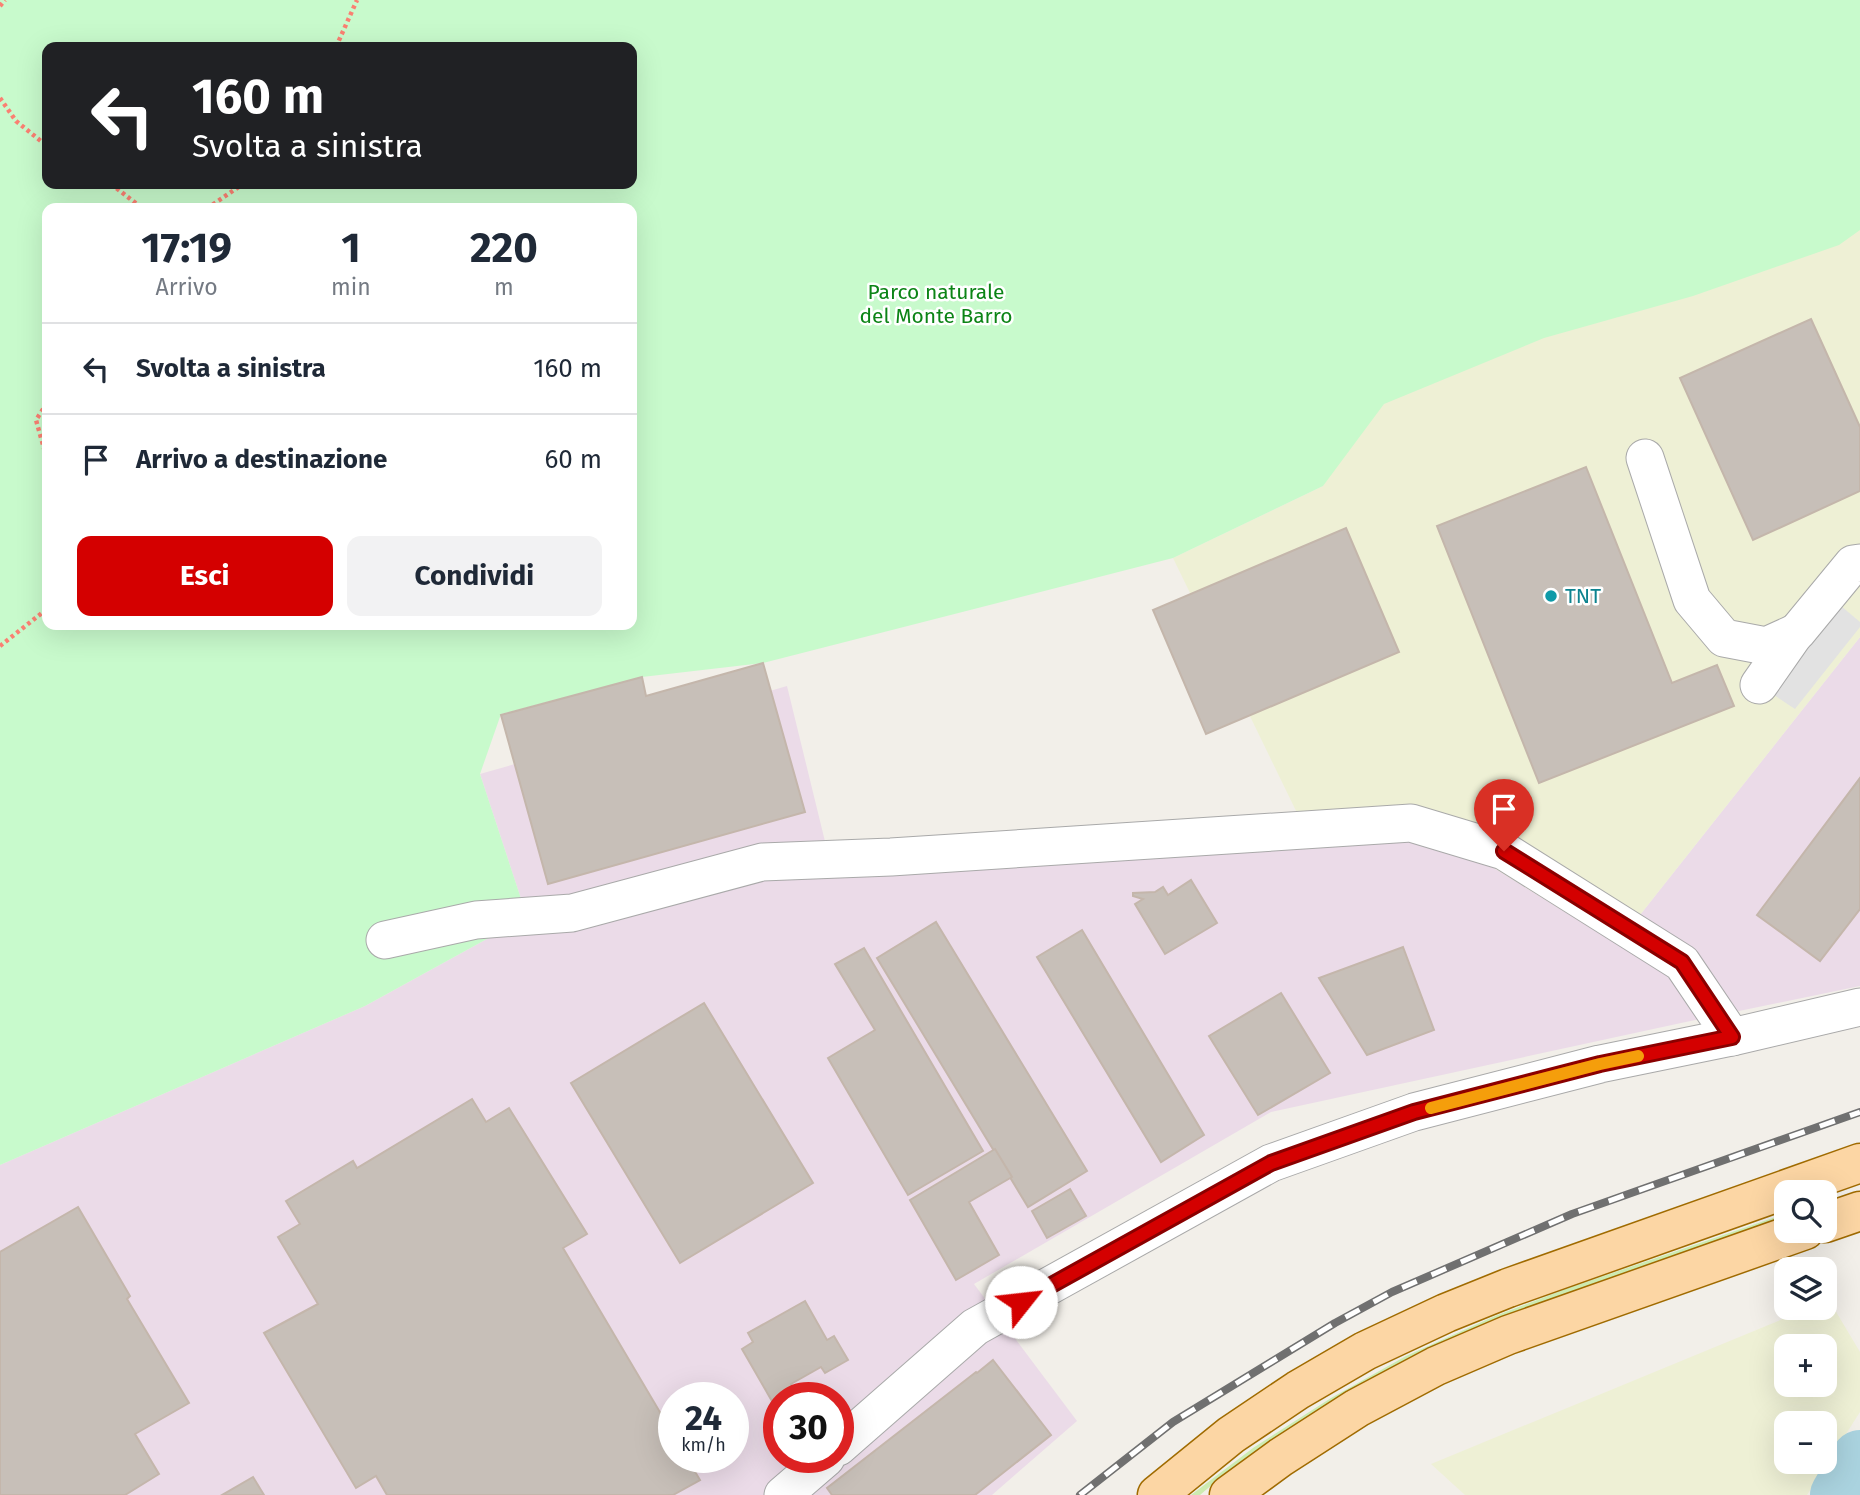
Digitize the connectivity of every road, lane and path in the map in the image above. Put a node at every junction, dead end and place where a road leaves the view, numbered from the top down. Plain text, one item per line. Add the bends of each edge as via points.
1 (5, 0) edge
2 (357, 0) edge
3 (0, 6) edge
4 (338, 42) edge
5 (0, 98) edge
6 (42, 142) edge
7 (117, 189) edge
8 (236, 189) edge
9 (136, 203) edge
10 (215, 203) edge
11 (42, 411) edge
12 (42, 441) edge
13 (1645, 458) dead end
14 (1860, 563) edge
15 (42, 614) edge
16 (1797, 632) junction
17 (0, 646) edge
18 (1759, 685) dead end
19 (385, 940) dead end
20 (1860, 1007) edge
21 (1732, 1037) junction
22 (1860, 1163) edge
23 (1860, 1211) edge
24 (1837, 1219) edge
25 (1774, 1241) edge
26 (854, 1433) edge
27 (809, 1473) edge
28 (783, 1495) edge
29 (1157, 1495) edge
30 (1229, 1495) edge

1 - 3 path
2 - 4 path
5 - 6 path via 16,121
7 - 9 path
8 - 10 path
11 - 12 path via 36,420
13 - 16 street via 1692,600 1724,638 1766,646
14 - 16 street via 1853,565
15 - 17 path
16 - 18 street
19 - 21 street via 476,920 572,913 762,862 1411,823 1504,851 1682,962
20 - 21 street
21 - 26 street via 1600,1064 1414,1112 1271,1163 975,1327
22 - 29 main road via 1446,1312 1298,1390 1231,1435
23 - 24 main road
25 - 30 main road via 1508,1335 1436,1366 1357,1408
27 - 28 street

